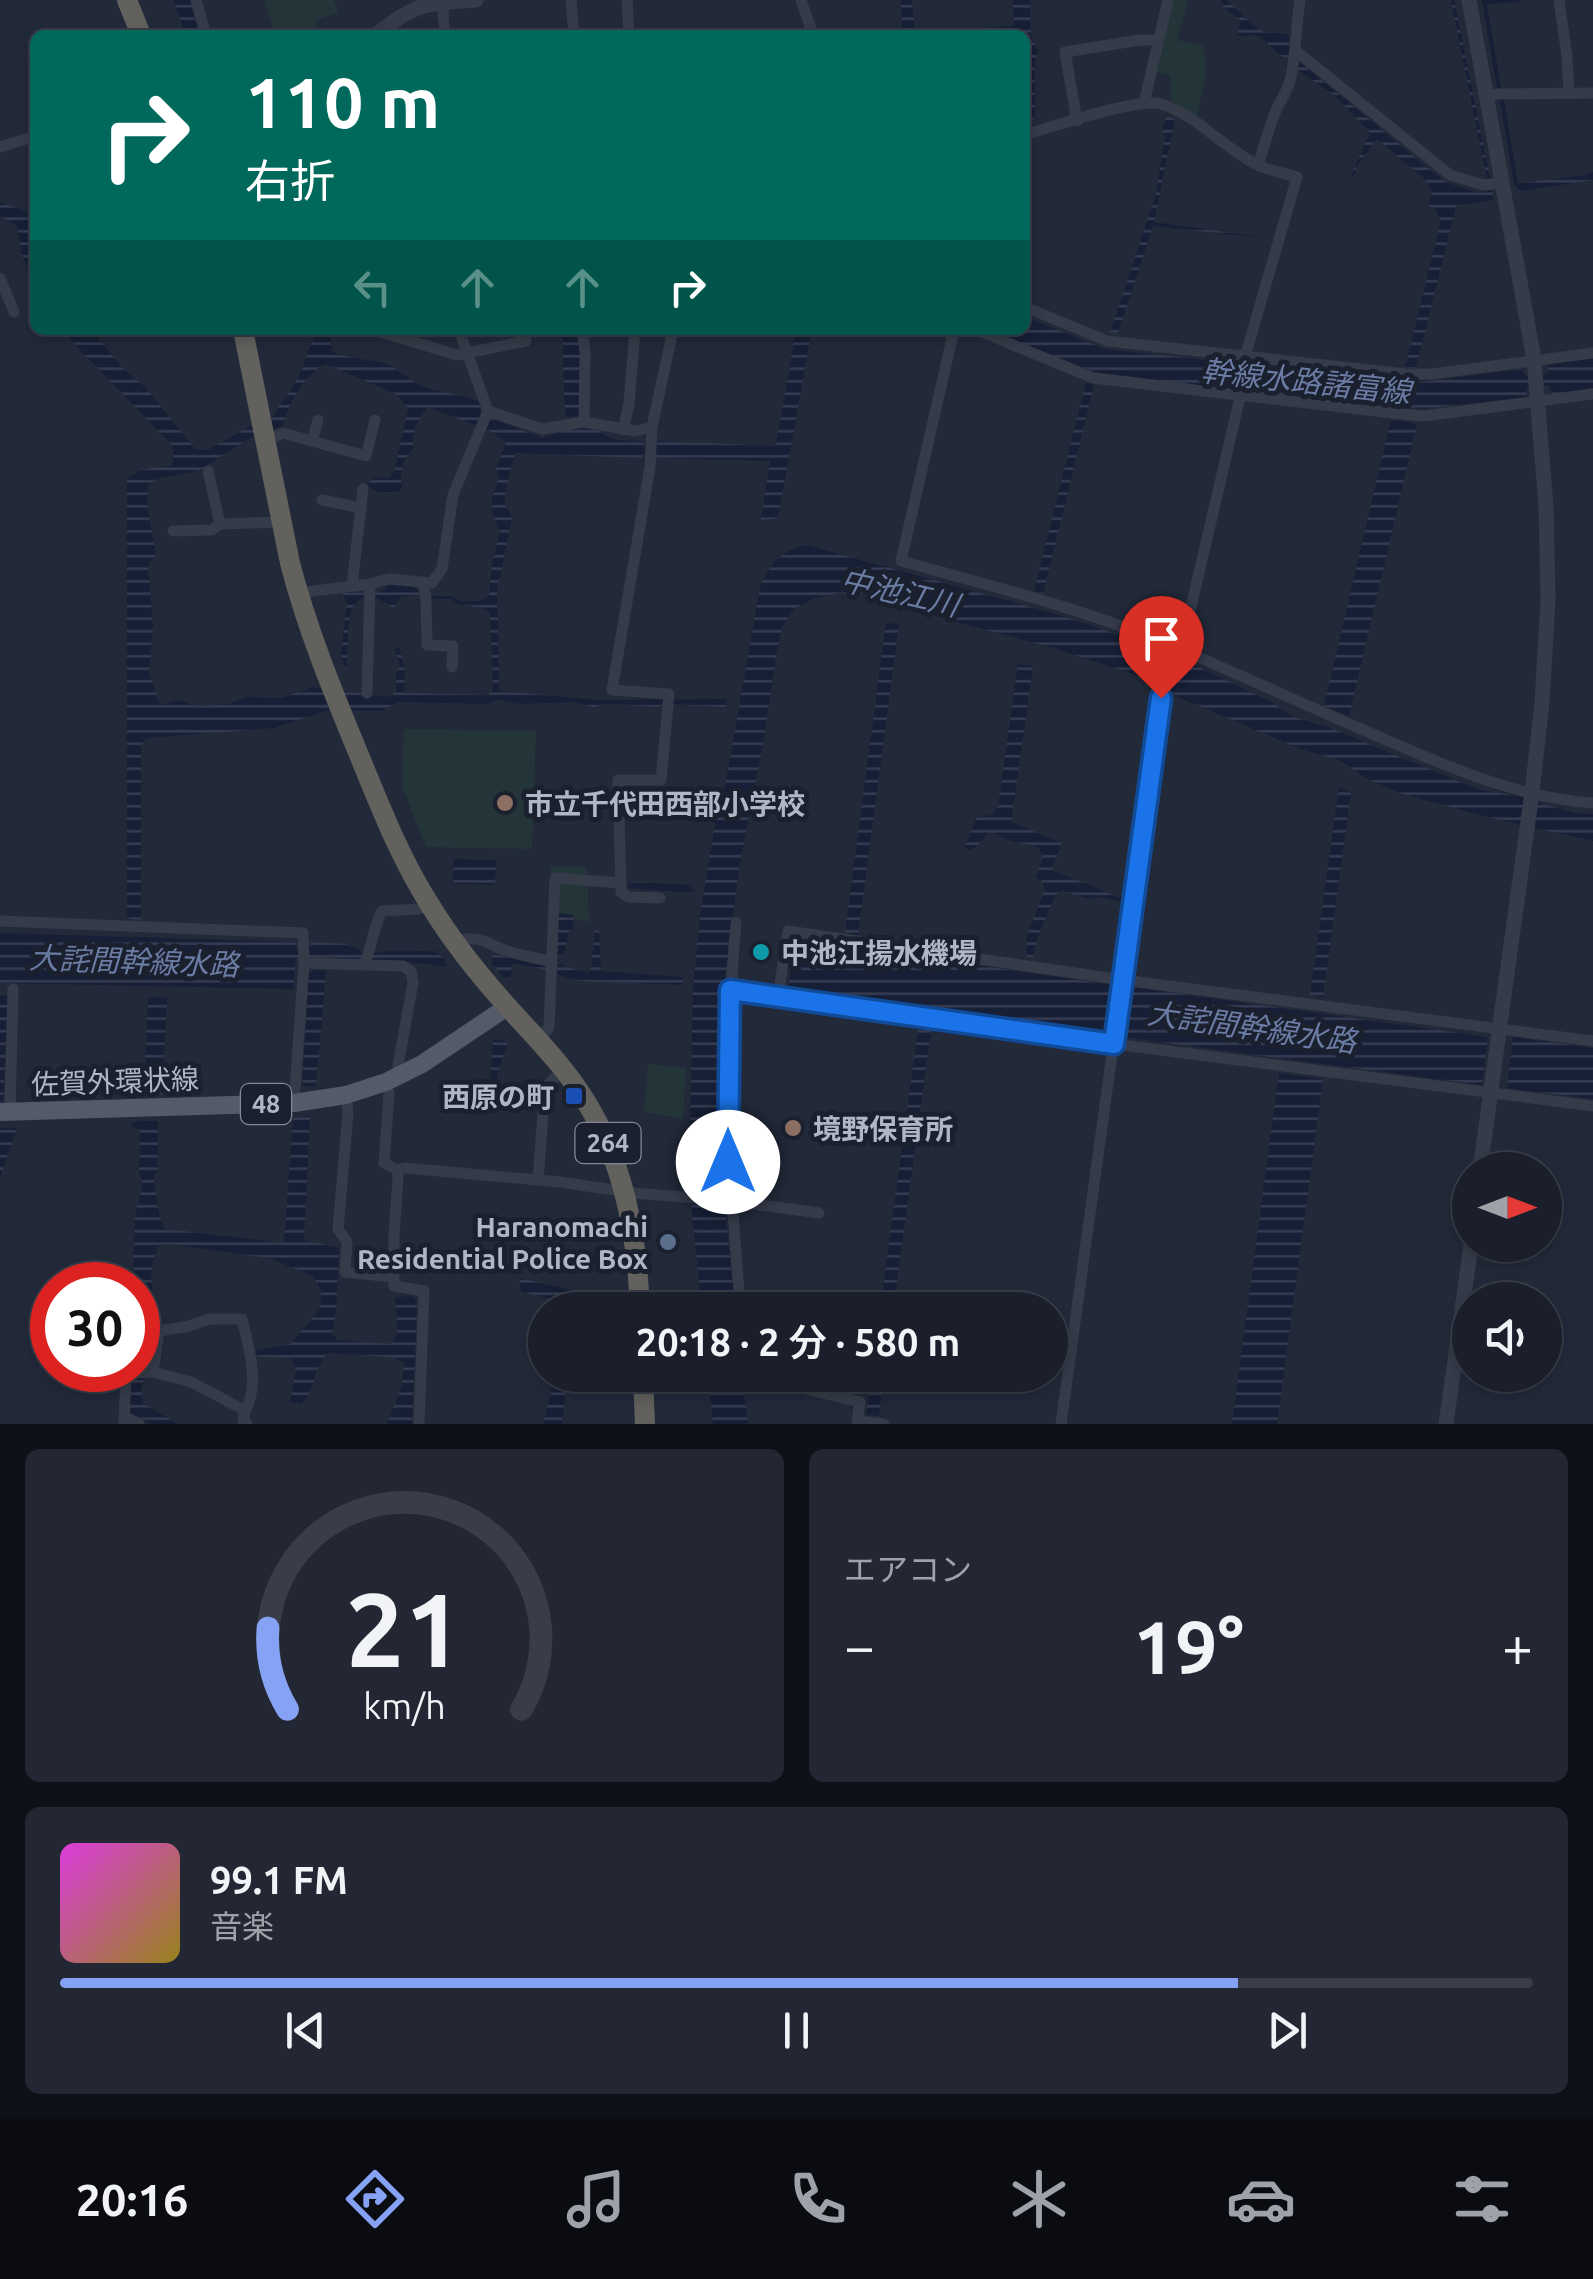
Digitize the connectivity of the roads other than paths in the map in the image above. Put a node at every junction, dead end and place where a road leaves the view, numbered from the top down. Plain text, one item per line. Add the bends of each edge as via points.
1 (127, 0) edge
2 (196, 0) edge
3 (476, 0) edge
4 (570, 0) edge
5 (628, 0) edge
6 (800, 0) edge
7 (1168, 0) edge
8 (1300, 0) edge
9 (1469, 0) edge
10 (1558, 0) edge
11 (445, 1) edge
12 (139, 30) edge
13 (205, 30) edge
14 (382, 30) edge
15 (445, 30) edge
16 (573, 30) edge
17 (629, 30) edge
18 (811, 30) edge
19 (1158, 40) junction
20 (1296, 52) junction
21 (1569, 93) junction
22 (1593, 93) edge
23 (1486, 97) junction
24 (1144, 103) junction
25 (1077, 120) junction
26 (1030, 134) edge
27 (30, 138) edge
28 (0, 147) edge
29 (1258, 165) junction
30 (1502, 182) junction
31 (0, 278) edge
32 (1030, 309) edge
33 (14, 312) dead end
34 (244, 335) edge
35 (390, 335) edge
36 (461, 335) edge
37 (525, 335) edge
38 (583, 335) edge
39 (635, 335) edge
40 (672, 335) edge
41 (953, 335) edge
42 (989, 335) edge
43 (467, 352) junction
44 (1593, 353) edge
45 (1244, 360) junction
46 (1536, 381) junction
47 (1241, 392) junction
48 (1593, 394) edge
49 (488, 413) junction
50 (318, 420) dead end
51 (375, 420) dead end
52 (577, 423) junction
53 (652, 427) junction
54 (623, 430) junction
55 (264, 432) junction
56 (312, 441) junction
57 (208, 471) dead end
58 (363, 490) dead end
59 (322, 500) dead end
60 (361, 508) junction
61 (281, 522) junction
62 (220, 524) junction
63 (172, 531) dead end
64 (423, 584) junction
65 (352, 585) junction
66 (371, 591) junction
67 (298, 593) junction
68 (1181, 650) junction
69 (452, 667) dead end
70 (368, 693) dead end
71 (1161, 698) dead end
72 (1532, 792) junction
73 (1593, 803) edge
74 (620, 883) junction
75 (660, 898) dead end
76 (428, 904) junction
77 (0, 922) edge
78 (736, 923) dead end
79 (454, 941) junction
80 (367, 958) junction
81 (552, 962) junction
82 (304, 963) junction
83 (1123, 980) junction
84 (13, 989) dead end
85 (730, 990) junction
86 (778, 997) junction
87 (507, 1006) junction
88 (1500, 1028) junction
89 (538, 1039) junction
90 (1593, 1041) edge
91 (1114, 1044) junction
92 (563, 1070) junction
93 (392, 1079) junction
94 (1491, 1092) junction
95 (346, 1095) junction
96 (294, 1103) junction
97 (1593, 1106) edge
98 (5, 1112) edge
99 (1483, 1152) edge
100 (397, 1170) junction
101 (538, 1180) junction
102 (625, 1192) junction
103 (732, 1201) junction
104 (819, 1213) dead end
105 (1468, 1262) edge
106 (393, 1278) junction
107 (639, 1292) edge
108 (739, 1292) edge
109 (160, 1331) edge
110 (160, 1374) edge
111 (125, 1392) edge
112 (643, 1392) edge
113 (818, 1392) edge
114 (124, 1420) edge
115 (244, 1420) edge
116 (864, 1422) edge
117 (138, 1424) edge
118 (419, 1424) edge
119 (644, 1424) edge
120 (884, 1424) edge
121 (1061, 1424) edge
122 (1446, 1424) edge

1 - 12 highway
2 - 13 street
3 - 11 street
4 - 16 street
5 - 17 street
6 - 18 street
7 - 19 street
8 - 20 street
9 - 23 street
10 - 21 street
11 - 14 street via 417,7
11 - 15 street
19 - 24 street
19 - 25 street via 1066,52
20 - 29 street
20 - 30 street via 1450,175 1483,185
21 - 22 street
21 - 23 street
23 - 30 street
24 - 25 street
24 - 29 street via 1173,109
25 - 26 street
27 - 28 street
29 - 45 street via 1297,177
30 - 46 street
31 - 33 street
32 - 45 street via 1107,342
34 - 55 highway, 264
35 - 43 street via 456,355
36 - 43 street
37 - 43 street via 526,342
38 - 52 street
39 - 54 street
40 - 53 street
41 - 68 street via 900,560 1048,601
42 - 47 street via 1093,378
43 - 49 street
44 - 46 street
45 - 46 street
45 - 47 street
46 - 47 street via 1424,416
46 - 48 street
46 - 72 street via 1548,600
47 - 68 street
49 - 52 street via 542,429
49 - 64 street via 453,495 442,569
50 - 56 street
51 - 56 street via 366,456
52 - 54 street
53 - 54 street
53 - 74 street via 612,690 669,694 668,710 661,780 618,780
55 - 56 street
55 - 61 highway, 264
57 - 62 street
58 - 60 street
59 - 60 street
60 - 65 street
61 - 62 street
61 - 67 highway, 264
62 - 63 street
64 - 66 street via 389,579
64 - 69 street via 427,645 453,646
65 - 66 street
65 - 67 street
66 - 70 street
67 - 76 highway, 264 via 389,827
68 - 72 street via 1435,762
71 - 83 street
72 - 73 street
72 - 88 street
74 - 75 street via 628,897
74 - 81 street via 555,878
76 - 79 highway, 264
76 - 80 street via 382,911
77 - 82 street via 303,933
78 - 85 street
79 - 81 street via 486,940
79 - 87 highway, 264
80 - 82 street
80 - 93 street via 411,972
81 - 89 street via 549,1028
82 - 96 street
83 - 86 street via 788,931
83 - 88 street
83 - 91 street
84 - 98 street
85 - 86 street
85 - 103 street
86 - 91 street
87 - 89 highway, 264
87 - 93 main road, 佐賀外環状線 / 48
88 - 90 street
88 - 94 street
89 - 92 highway, 264
91 - 94 street
91 - 121 street
92 - 101 street via 544,1088
92 - 102 highway, 264 via 603,1132
93 - 95 main road, 佐賀外環状線 / 48
93 - 100 street via 384,1163
94 - 97 street
94 - 99 street
95 - 96 main road, 佐賀外環状線 / 48
95 - 106 street via 338,1229 347,1242 346,1272
96 - 98 main road, 佐賀外環状線 / 48
100 - 101 street
100 - 106 street
101 - 102 street
102 - 103 street
102 - 107 highway, 264
103 - 104 street
103 - 108 street
105 - 122 street
106 - 118 street via 394,1286 424,1290
109 - 115 street via 242,1319 252,1365
110 - 115 street via 192,1382
111 - 114 street
112 - 119 highway
113 - 116 street via 860,1402
114 - 117 street
116 - 120 street

